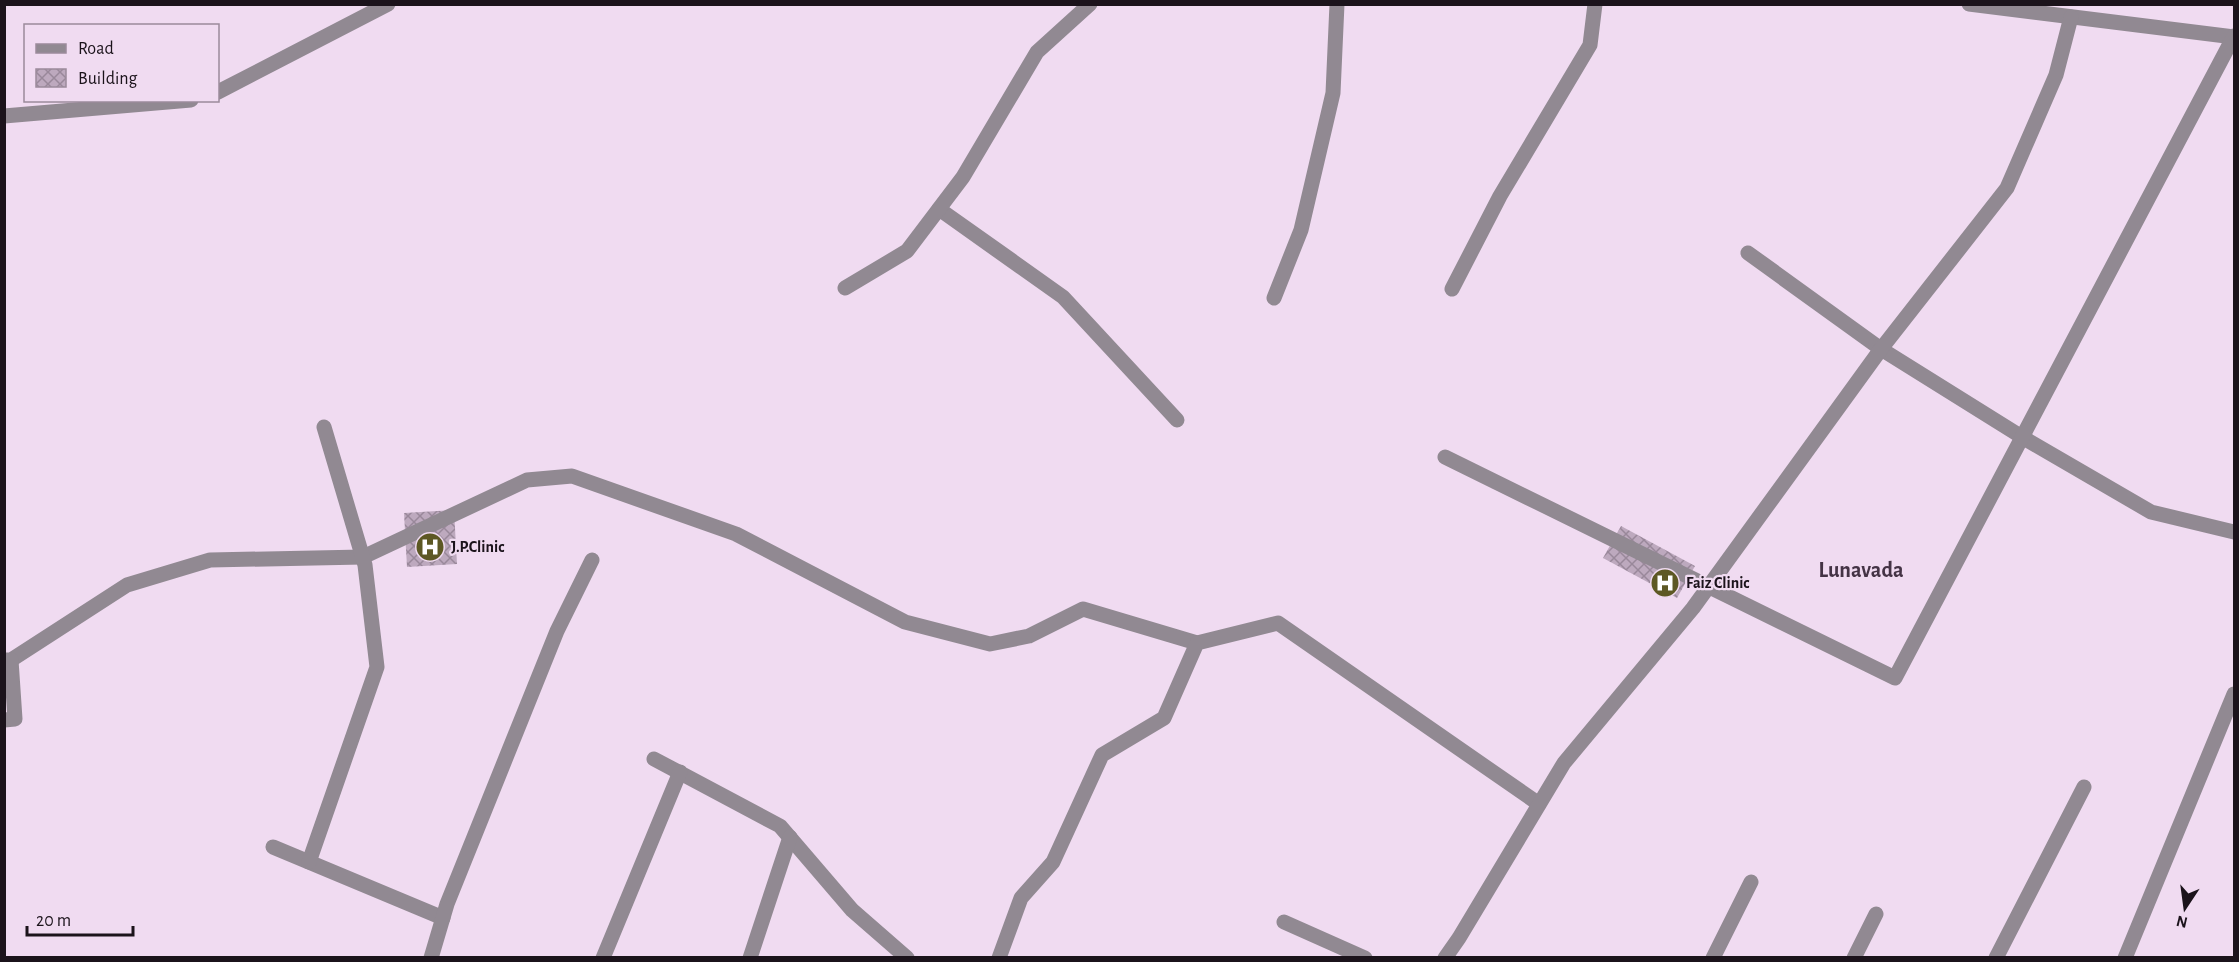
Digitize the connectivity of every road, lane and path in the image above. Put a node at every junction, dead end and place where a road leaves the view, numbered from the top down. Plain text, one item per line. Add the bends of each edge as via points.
1 (388, 4) edge
2 (1090, 4) edge
3 (1336, 4) edge
4 (1595, 4) edge
5 (1969, 4) edge
6 (2071, 17) junction
7 (2234, 36) edge
8 (219, 91) edge
9 (168, 102) edge
10 (4, 116) edge
11 (939, 208) junction
12 (1748, 253) dead end
13 (845, 288) dead end
14 (1452, 289) dead end
15 (1274, 298) dead end
16 (1881, 349) junction
17 (1177, 420) dead end
18 (324, 428) dead end
19 (2022, 437) junction
20 (1445, 457) dead end
21 (2235, 532) edge
22 (363, 557) junction
23 (592, 560) dead end
24 (1709, 586) junction
25 (1197, 643) junction
26 (8, 660) edge
27 (2235, 694) edge
28 (4, 720) edge
29 (654, 759) dead end
30 (680, 772) junction
31 (2084, 787) dead end
32 (1539, 804) junction
33 (790, 837) junction
34 (273, 847) dead end
35 (309, 862) junction
36 (1751, 882) dead end
37 (1876, 914) dead end
38 (443, 918) junction
39 (1284, 922) dead end
40 (431, 957) edge
41 (603, 957) edge
42 (750, 957) edge
43 (907, 957) edge
44 (999, 957) edge
45 (1365, 957) edge
46 (1445, 957) edge
47 (1713, 957) edge
48 (1854, 957) edge
49 (1996, 957) edge
50 (2125, 957) edge

1 - 8 street
2 - 11 street via 1037,52 963,177
3 - 15 street via 1333,93 1301,230
4 - 14 street via 1590,45 1500,196
5 - 6 street
6 - 7 street
6 - 16 street via 2056,75 2007,188
7 - 19 street
9 - 10 street
11 - 13 street via 908,250
11 - 17 street via 1063,297
12 - 16 street
16 - 19 street
16 - 24 street
18 - 22 street
19 - 21 street via 2151,512
19 - 24 street via 1895,678
20 - 24 street
22 - 25 street via 527,480 572,476 736,534 905,622 990,644 1029,636 1083,609
22 - 26 street via 210,560 127,585
22 - 35 street via 377,667
23 - 38 street via 557,631
24 - 32 street via 1564,763
25 - 32 street via 1278,623
25 - 44 street via 1164,718 1102,755 1053,862 1021,898
26 - 28 street via 15,719
27 - 50 street
29 - 30 street
30 - 33 street via 780,826
30 - 41 street
31 - 49 street
32 - 46 street
33 - 42 street
33 - 43 street via 852,910
34 - 35 street
35 - 38 street
36 - 47 street
37 - 48 street
38 - 40 street
39 - 45 street

